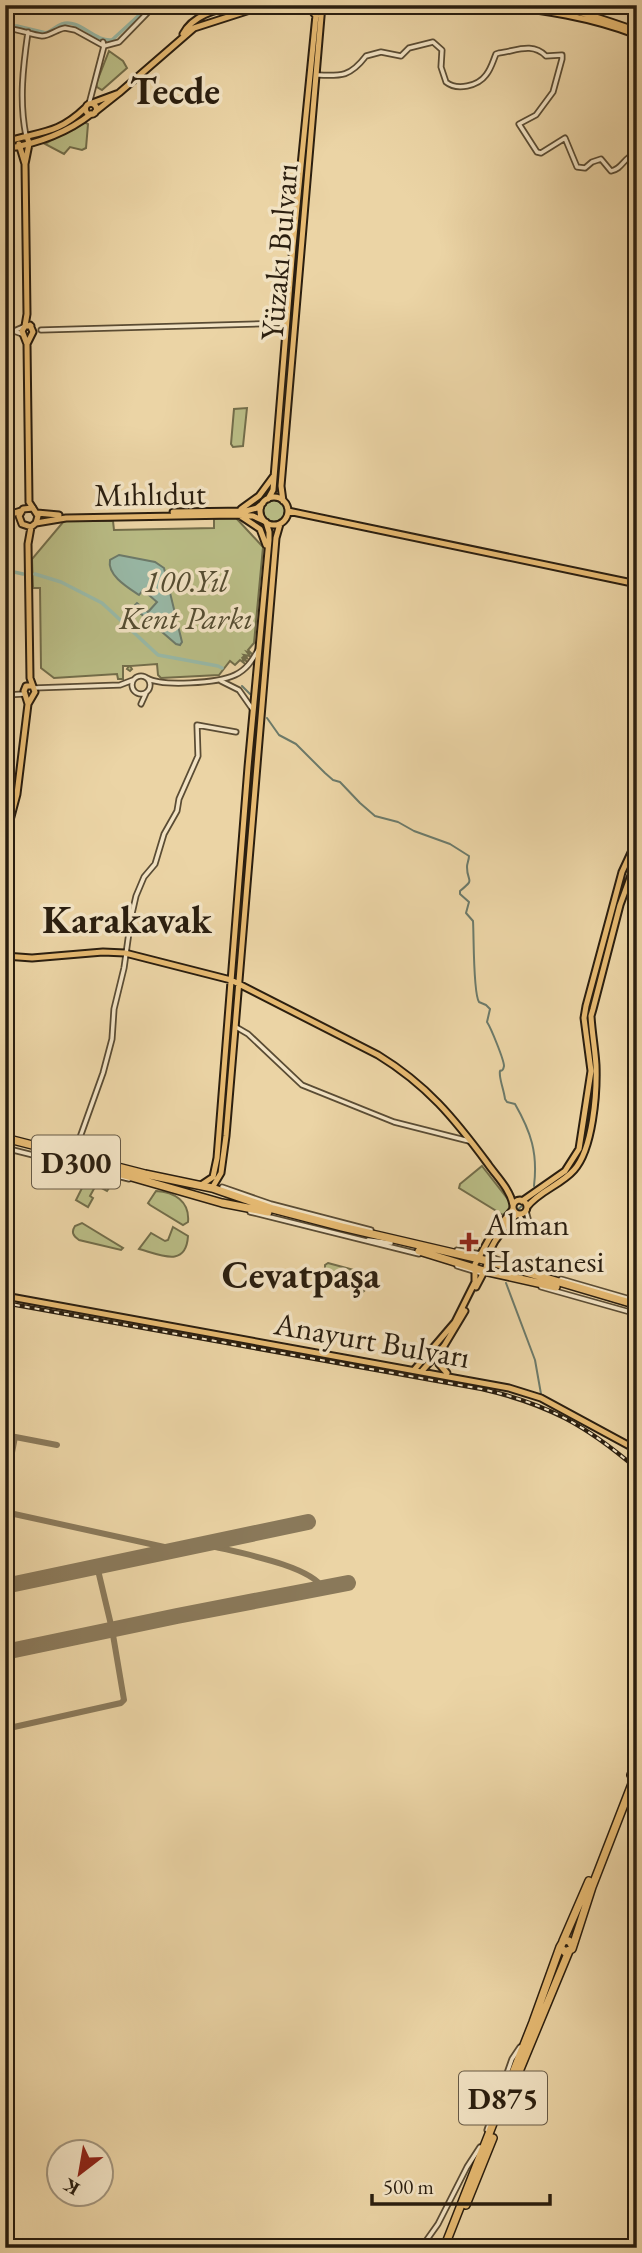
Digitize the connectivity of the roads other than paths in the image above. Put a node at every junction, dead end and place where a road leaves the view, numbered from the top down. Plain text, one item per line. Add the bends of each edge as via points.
1 (155, 5) edge
2 (236, 5) edge
3 (275, 5) edge
4 (308, 5) edge
5 (494, 5) edge
6 (545, 5) edge
7 (322, 6) edge
8 (316, 16) junction
9 (5, 28) edge
10 (27, 32) junction
11 (637, 33) edge
12 (179, 40) junction
13 (104, 44) junction
14 (317, 75) junction
15 (93, 87) junction
16 (118, 93) junction
17 (107, 99) junction
18 (89, 105) junction
19 (93, 113) junction
20 (24, 136) junction
21 (5, 142) edge
22 (29, 144) junction
23 (19, 146) junction
24 (5, 149) edge
25 (637, 153) edge
26 (25, 164) junction
27 (291, 268) junction
28 (300, 269) junction
29 (286, 323) junction
30 (5, 331) edge
31 (28, 331) junction
32 (274, 474) junction
33 (265, 501) junction
34 (283, 501) junction
35 (29, 502) junction
36 (22, 510) junction
37 (288, 510) junction
38 (35, 511) junction
39 (237, 513) junction
40 (5, 518) edge
41 (265, 522) junction
42 (21, 523) junction
43 (280, 524) junction
44 (34, 525) junction
45 (28, 544) junction
46 (268, 552) junction
47 (637, 584) edge
48 (259, 649) junction
49 (147, 678) junction
50 (133, 680) junction
51 (219, 680) junction
52 (159, 683) junction
53 (120, 685) junction
54 (29, 691) junction
55 (148, 691) junction
56 (134, 692) junction
57 (5, 695) edge
58 (253, 710) junction
59 (236, 732) dead end
60 (5, 839) edge
61 (636, 843) edge
62 (637, 859) edge
63 (240, 887) junction
64 (245, 904) junction
65 (236, 927) junction
66 (125, 953) junction
67 (241, 954) junction
68 (5, 956) edge
69 (600, 967) junction
70 (231, 980) junction
71 (239, 984) junction
72 (250, 990) junction
73 (238, 995) junction
74 (227, 1025) junction
75 (236, 1027) junction
76 (233, 1049) junction
77 (223, 1071) junction
78 (229, 1097) junction
79 (5, 1141) edge
80 (471, 1142) junction
81 (28, 1144) junction
82 (38, 1144) junction
83 (74, 1154) junction
84 (222, 1166) junction
85 (201, 1186) junction
86 (212, 1188) junction
87 (223, 1189) junction
88 (509, 1193) junction
89 (198, 1196) junction
90 (207, 1198) junction
91 (521, 1200) junction
92 (222, 1203) junction
93 (513, 1207) junction
94 (523, 1212) junction
95 (302, 1216) junction
96 (329, 1219) junction
97 (528, 1225) dead end
98 (345, 1236) junction
99 (391, 1243) junction
100 (481, 1265) junction
101 (578, 1289) junction
102 (5, 1295) edge
103 (620, 1296) junction
104 (637, 1307) edge
105 (438, 1353) junction
106 (415, 1369) junction
107 (423, 1370) junction
108 (447, 1373) junction
109 (637, 1448) edge
110 (637, 1760) edge
111 (637, 1771) edge
112 (561, 1944) junction
113 (571, 1948) junction
114 (525, 2043) junction
115 (421, 2248) edge
116 (447, 2248) edge

1 - 13 street via 119,42
2 - 12 main road via 189,23
3 - 12 main road via 196,27
4 - 8 main road
5 - 11 main road via 545,10
6 - 11 main road via 595,16
7 - 8 main road, Yüzakı Bulvarı
7 - 14 main road, Yüzakı Bulvarı
8 - 27 main road, Yüzakı Bulvarı
9 - 10 street
10 - 13 street via 49,35 65,27
10 - 20 street via 22,78
12 - 16 main road
13 - 15 street
14 - 25 street via 341,76 366,56 381,52 401,56 409,48 433,42 442,50 446,82 465,87 484,78 499,52 524,48 540,50 545,56 558,54 562,59 553,93 536,115 519,124 537,152 565,138 577,167 601,159 611,171
14 - 28 main road, Yüzakı Bulvarı
15 - 17 street
15 - 18 street
16 - 17 main road
16 - 19 main road
17 - 18 main road
18 - 19 main road via 96,107
18 - 19 main road via 87,113
18 - 20 main road via 54,131
19 - 22 main road via 66,130
20 - 21 main road
20 - 22 main road
20 - 23 main road
22 - 23 main road
22 - 26 main road
23 - 24 main road
23 - 26 main road
26 - 31 main road
27 - 28 main road
27 - 29 main road, Yüzakı Bulvarı
28 - 34 main road, Yüzakı Bulvarı
29 - 31 street
29 - 32 main road, Yüzakı Bulvarı
30 - 31 street
31 - 35 main road
32 - 33 main road, Yüzakı Bulvarı via 273,490
32 - 39 main road via 259,496
33 - 34 main road
33 - 39 main road, Mıhlıdut
33 - 41 main road via 260,512
34 - 37 main road
35 - 36 main road
35 - 38 main road
36 - 38 main road, Mıhlıdut
36 - 40 main road
36 - 42 main road
37 - 43 main road
37 - 47 main road
38 - 39 main road, Mıhlıdut via 65,515
38 - 44 main road
39 - 41 main road, Mıhlıdut
39 - 44 main road, Mıhlıdut via 66,518
39 - 46 main road via 262,533
40 - 42 main road
41 - 43 main road
41 - 46 main road
42 - 44 main road
42 - 45 main road
43 - 64 main road
44 - 45 main road
45 - 54 main road
46 - 48 main road
48 - 51 street via 243,670
48 - 58 main road
49 - 50 street
49 - 52 street
49 - 55 street
50 - 53 street
50 - 56 street
51 - 52 street
51 - 58 street via 239,691
52 - 55 street
53 - 54 street
53 - 56 street
54 - 57 street
54 - 60 main road via 17,794
55 - 56 street
55 - 56 street via 141,704
58 - 63 main road
59 - 66 street via 197,725 198,756 155,864 140,884
61 - 69 main road via 622,872
62 - 69 main road
63 - 64 main road via 240,915
63 - 65 main road
64 - 67 main road
65 - 67 main road via 241,921
65 - 70 main road
66 - 68 main road
66 - 70 main road
66 - 83 street via 112,1039
67 - 71 main road
69 - 91 main road via 584,1013 591,1072 579,1149 565,1171
69 - 94 main road via 591,1016 595,1087 583,1157 566,1178
70 - 71 main road
70 - 74 main road
71 - 72 main road
71 - 73 main road
72 - 73 main road
72 - 80 main road via 401,1070 439,1101
73 - 75 main road
74 - 76 main road via 228,1061
74 - 77 main road
75 - 76 main road
75 - 80 street via 302,1085 394,1122
76 - 78 main road
77 - 78 main road via 229,1068
77 - 85 main road via 215,1173
78 - 84 main road
79 - 81 highway, D300
79 - 82 street
79 - 89 highway, D300
80 - 88 main road
81 - 82 street
81 - 83 highway, D300
82 - 83 street
83 - 85 highway, D300
84 - 86 main road
84 - 87 main road
85 - 86 highway
85 - 89 highway
86 - 87 highway
86 - 90 highway
87 - 95 highway
87 - 96 street
88 - 91 main road
88 - 93 main road
89 - 90 highway
90 - 92 highway
91 - 93 main road
91 - 94 main road
92 - 98 street
92 - 99 highway
93 - 94 main road
93 - 100 main road
94 - 97 street
94 - 100 main road via 511,1219
95 - 96 street
95 - 100 highway
96 - 100 street via 440,1248
98 - 99 street
98 - 100 street
99 - 100 highway
100 - 101 highway
100 - 103 street
100 - 104 highway
100 - 105 main road via 459,1323
100 - 106 main road via 455,1322
101 - 103 street
101 - 104 highway
102 - 106 main road, Anayurt Bulvarı
103 - 104 street
105 - 107 main road
105 - 108 main road via 439,1364
106 - 107 main road, Anayurt Bulvarı
107 - 108 main road, Anayurt Bulvarı
107 - 109 main road, Anayurt Bulvarı via 537,1396
108 - 109 main road, Anayurt Bulvarı via 531,1391
110 - 112 highway, D875
111 - 113 highway, D875
112 - 113 highway via 568,1940
112 - 114 highway, D875
113 - 116 highway, D875
114 - 115 street via 512,2059 478,2151
114 - 116 highway, D875

